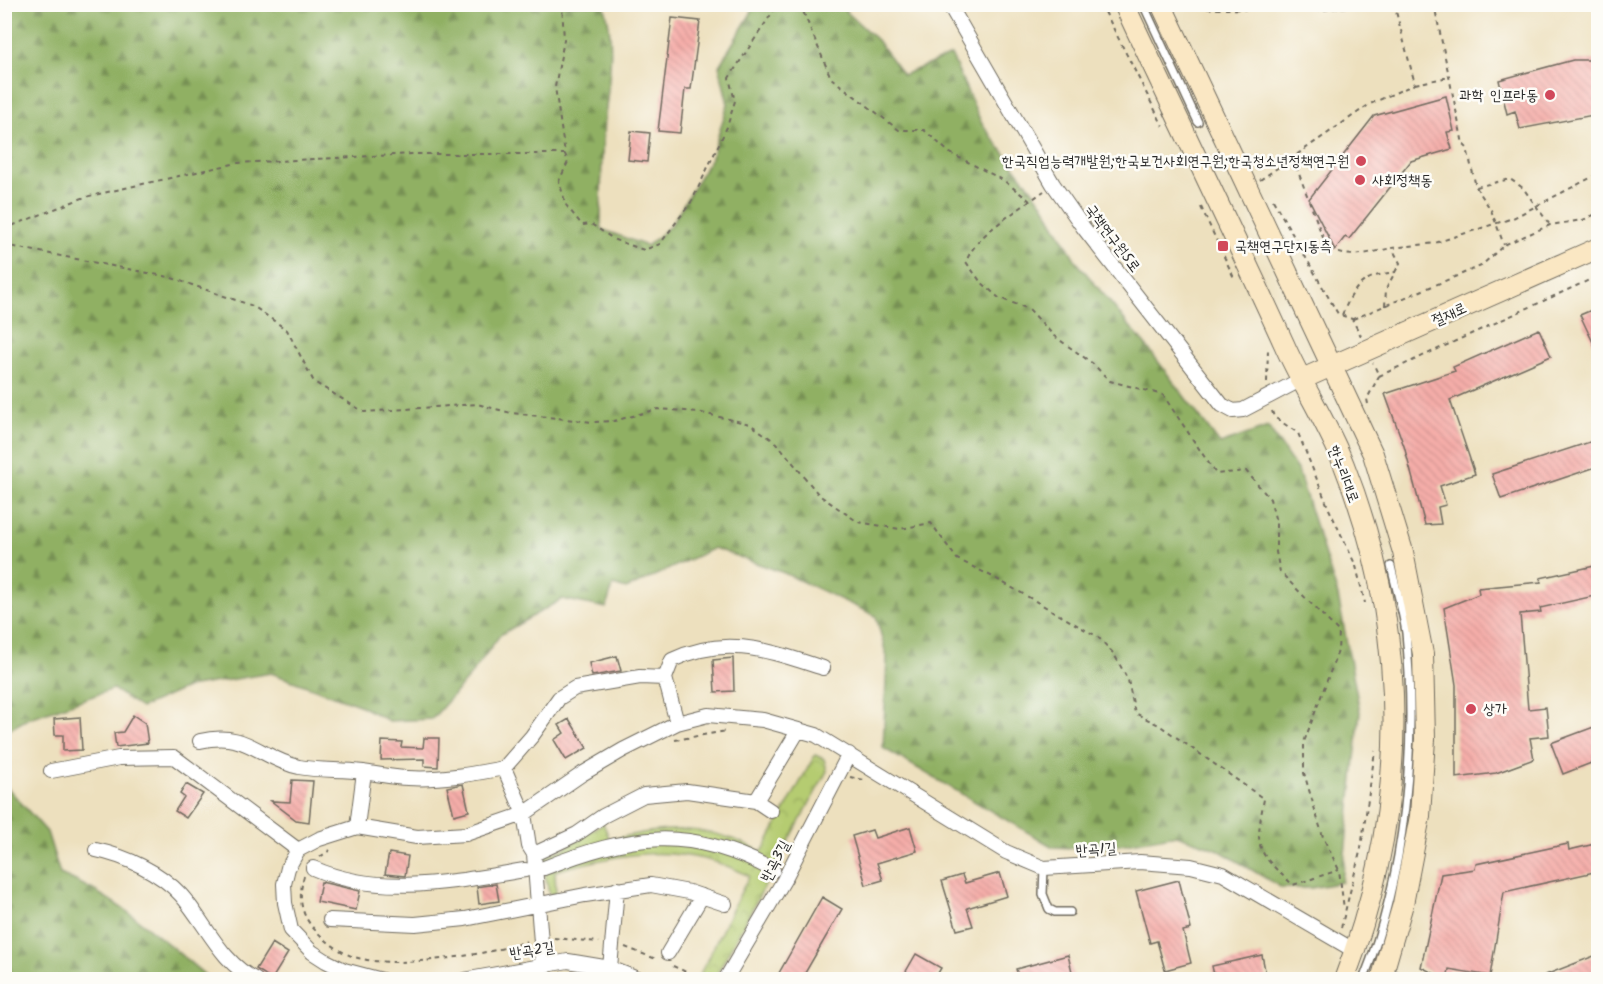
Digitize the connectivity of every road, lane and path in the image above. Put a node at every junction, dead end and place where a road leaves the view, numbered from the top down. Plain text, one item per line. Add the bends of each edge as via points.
1 (562, 4) edge
2 (778, 4) edge
3 (800, 4) edge
4 (949, 4) edge
5 (1101, 4) edge
6 (1124, 4) edge
7 (1143, 4) edge
8 (1371, 4) edge
9 (1394, 4) edge
10 (1434, 4) edge
11 (1169, 6) edge
12 (1449, 77) junction
13 (1415, 84) junction
14 (1198, 122) dead end
15 (1165, 130) dead end
16 (565, 154) junction
17 (1293, 158) junction
18 (1599, 174) edge
19 (1260, 180) dead end
20 (1053, 183) junction
21 (1476, 187) junction
22 (1030, 201) junction
23 (1199, 204) dead end
24 (1537, 207) junction
25 (1599, 213) edge
26 (1496, 223) junction
27 (1550, 225) junction
28 (4, 230) edge
29 (4, 245) edge
30 (1504, 245) junction
31 (1392, 248) junction
32 (1599, 248) edge
33 (1396, 272) junction
34 (1599, 276) edge
35 (1239, 287) dead end
36 (1385, 306) junction
37 (1342, 315) dead end
38 (1352, 319) dead end
39 (1263, 339) dead end
40 (1330, 366) junction
41 (1379, 376) dead end
42 (1300, 380) junction
43 (1267, 397) junction
44 (1391, 566) dead end
45 (1366, 606) dead end
46 (823, 668) dead end
47 (665, 678) junction
48 (677, 723) junction
49 (798, 731) junction
50 (200, 741) dead end
51 (1376, 743) dead end
52 (849, 754) junction
53 (504, 768) junction
54 (51, 771) dead end
55 (364, 772) junction
56 (756, 801) junction
57 (771, 811) dead end
58 (524, 814) junction
59 (357, 827) junction
60 (96, 850) dead end
61 (298, 850) junction
62 (534, 854) junction
63 (1044, 867) junction
64 (313, 868) joint
65 (544, 868) dead end
66 (525, 870) dead end
67 (773, 870) dead end
68 (1339, 870) junction
69 (617, 889) junction
70 (702, 896) junction
71 (538, 904) junction
72 (725, 904) dead end
73 (1070, 912) dead end
74 (1344, 912) junction
75 (330, 920) dead end
76 (541, 936) junction
77 (1338, 940) junction
78 (612, 944) junction
79 (1355, 951) junction
80 (668, 953) dead end
81 (545, 964) junction
82 (610, 968) junction
83 (343, 975) edge
84 (1387, 977) edge
85 (256, 980) edge
86 (382, 980) edge
87 (464, 980) edge
88 (544, 980) edge
89 (640, 980) edge
90 (704, 980) edge
91 (725, 980) edge
92 (1344, 980) edge
93 (1363, 980) edge

1 - 16 path via 564,39 555,87
2 - 16 path via 729,78 735,101 727,127 692,201 660,244 644,250 615,240 591,224 582,225 566,205 559,181 568,162
3 - 22 path via 831,78 899,130 924,130 950,153 1003,180
4 - 20 street, 국책연구원5로
5 - 15 path
6 - 42 street, 한누리대로
7 - 14 lane
8 - 11 path via 1313,11
9 - 13 path
10 - 12 path
11 - 40 street
12 - 13 path
12 - 21 path
13 - 17 path via 1370,104
16 - 28 path via 413,154 237,163 85,196
17 - 19 path
17 - 31 path via 1331,252 1340,255
18 - 24 path
20 - 22 path
20 - 43 street, 국책연구원5로 via 1222,405 1233,411 1243,410
21 - 24 path via 1510,179 1523,188
21 - 26 path
22 - 68 path via 994,227 971,249 966,262 999,298 1029,309 1054,336 1110,381 1163,394 1216,474 1246,471 1270,499 1280,572 1339,632 1338,651 1304,742 1304,773 1323,837
23 - 35 path
24 - 26 path
24 - 27 path
25 - 27 path
26 - 30 path
26 - 31 path via 1435,243
27 - 30 path
29 - 68 path via 169,277 253,306 287,330 314,382 364,412 477,404 511,413 592,422 614,421 658,409 698,412 750,423 777,443 819,495 858,522 900,529 931,523 957,559 1098,637 1114,654 1128,680 1135,712 1264,799 1257,838 1267,861 1293,885
30 - 36 path via 1481,267
31 - 33 path via 1400,263
32 - 40 street, 절재로
33 - 36 path via 1386,289
33 - 37 path via 1365,279 1354,290
34 - 41 path
36 - 38 path
39 - 43 path via 1268,350
40 - 42 street, 절재로
40 - 84 street via 1373,454 1403,552 1423,654 1425,739 1420,816
42 - 43 street, 국책연구원5로
42 - 79 street, 한누리대로 via 1344,464 1374,559 1393,658 1395,739 1386,814 1371,901
43 - 45 path via 1274,417 1298,433 1356,566
44 - 93 lane via 1406,631 1410,725 1393,888
46 - 47 street via 779,654 738,646 713,646 672,660
47 - 48 street
47 - 53 street via 640,677 575,687 559,698
48 - 49 street, 반곡1길 via 708,715 745,717
48 - 58 street, 반곡1길 via 582,774
49 - 52 street, 반곡1길 via 816,735
49 - 56 street
50 - 55 street via 231,739 299,767
51 - 74 path via 1361,848
52 - 63 street, 반곡1길 via 1006,852
52 - 91 street, 반곡3길 via 784,880
53 - 55 street via 439,778
53 - 58 street
54 - 61 street via 119,758 174,757
55 - 59 street
56 - 57 street
56 - 62 street via 687,791 644,795
58 - 59 street, 반곡1길 via 466,834 417,837
58 - 62 street
59 - 61 street
60 - 85 street via 136,864 179,893 221,951
61 - 83 street via 284,884 291,930
62 - 71 street
63 - 73 lane via 1043,894 1049,909
63 - 77 street, 반곡1길 via 1140,862 1191,866 1223,874
64 - 66 street via 352,881 410,886
64 - 76 path via 303,877 299,903 308,924 329,944 358,958 423,960 480,954
65 - 67 street via 593,848 642,840 697,840 742,854
68 - 74 path
69 - 70 street via 651,885
69 - 71 street
69 - 78 street
70 - 72 street
70 - 80 street
71 - 75 street via 465,919 415,924
71 - 76 street
74 - 77 path
76 - 78 path
76 - 81 street
77 - 79 street, 반곡1길
78 - 82 street
78 - 90 path via 636,950
79 - 92 street, 한누리대로
81 - 82 street, 반곡2길 via 568,961
81 - 87 street, 반곡2길
81 - 88 street
82 - 89 street, 반곡2길
83 - 86 street

